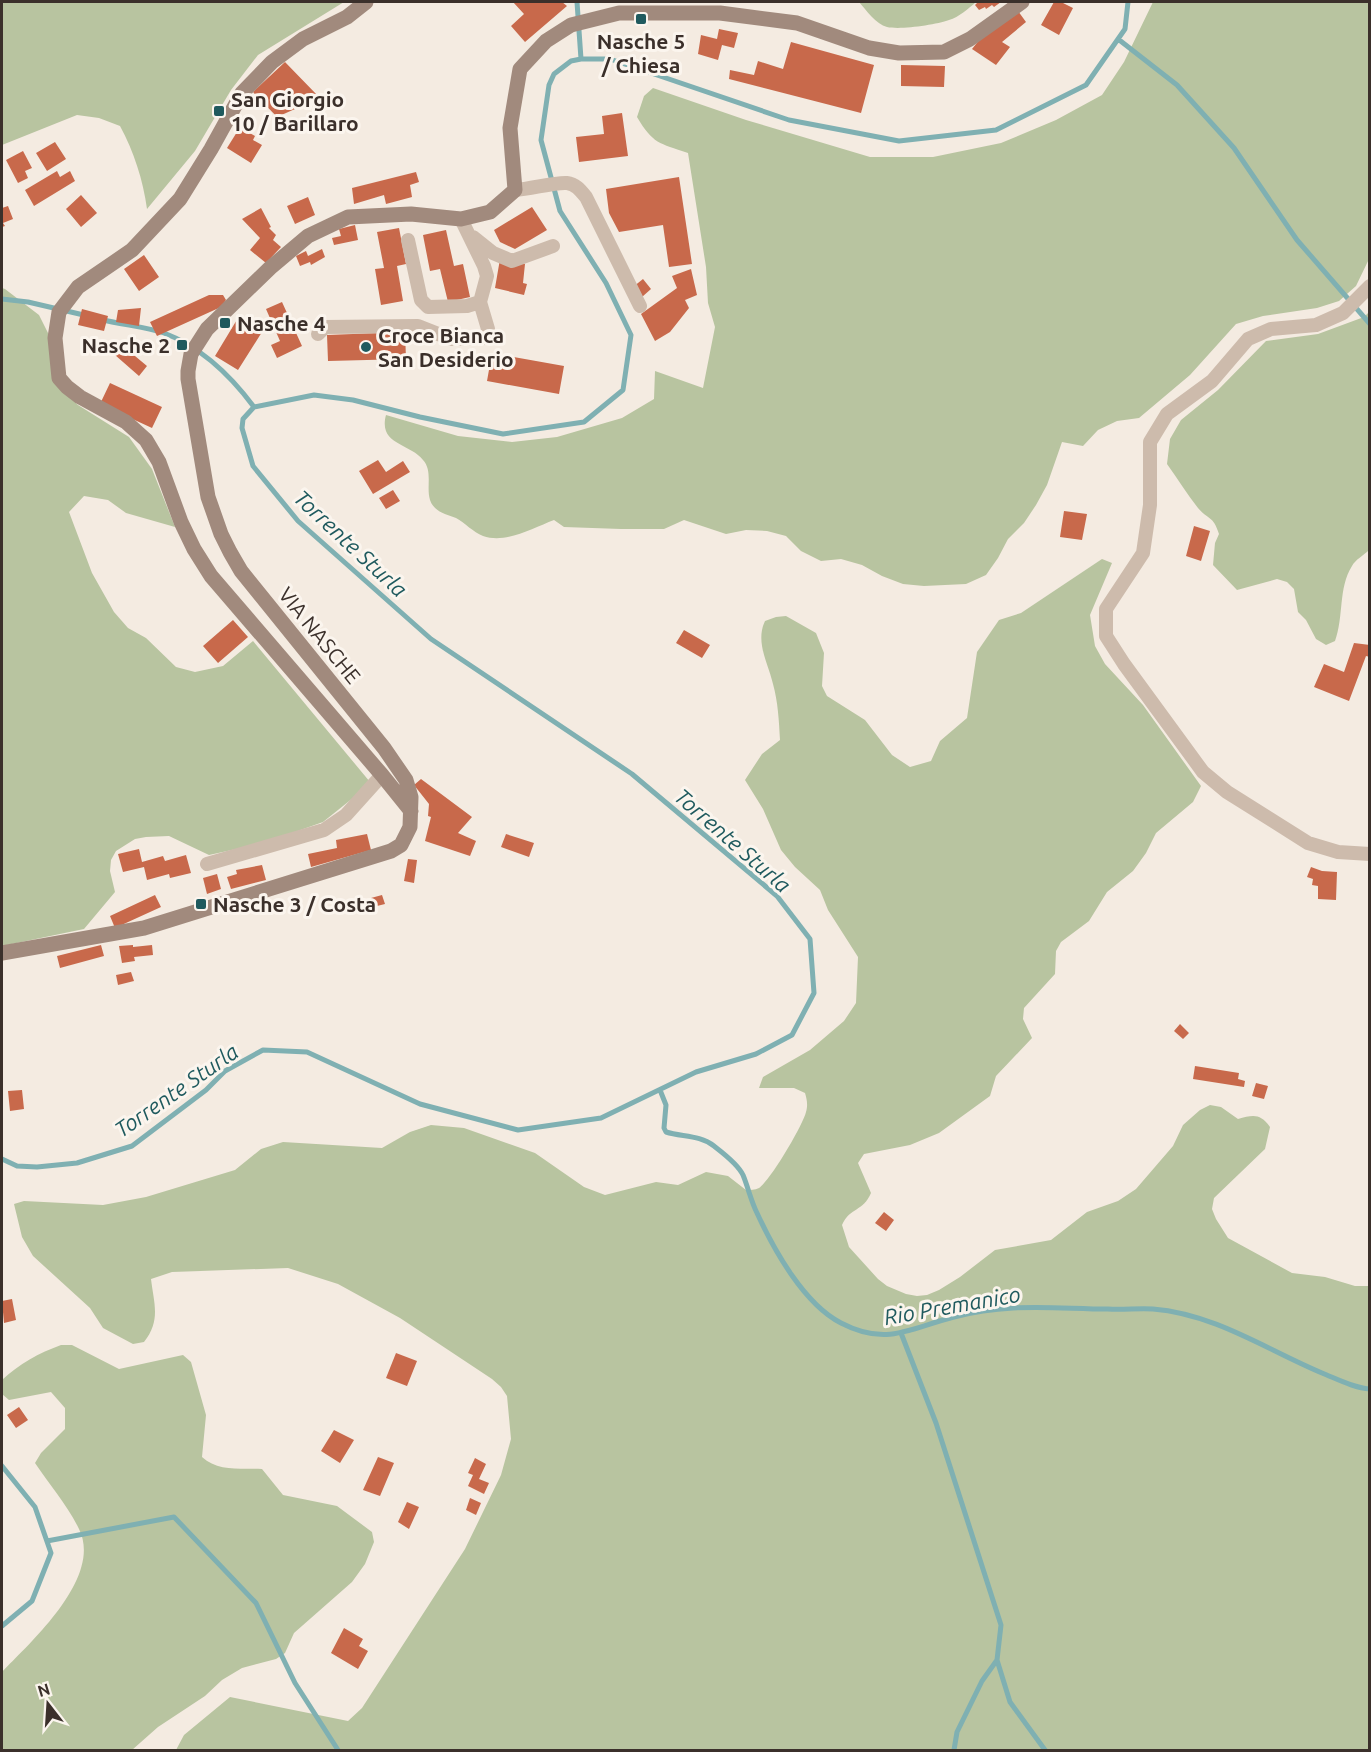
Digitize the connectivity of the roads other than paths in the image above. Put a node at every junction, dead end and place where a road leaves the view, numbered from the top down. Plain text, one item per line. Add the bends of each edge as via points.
1 (366, 2) edge
2 (1022, 2) edge
3 (522, 190) junction
4 (461, 219) junction
5 (469, 233) junction
6 (408, 240) dead end
7 (553, 246) dead end
8 (1370, 286) edge
9 (480, 302) junction
10 (640, 306) dead end
11 (318, 334) dead end
12 (382, 775) junction
13 (411, 811) junction
14 (1370, 854) edge
15 (207, 864) dead end
16 (2, 953) edge

1 - 12 street via 347,17 303,39 272,62 242,93 180,199 132,250 71,295 59,312 55,354 59,378 67,387 126,422 146,440 159,462 194,549 211,576
2 - 3 street via 970,39 944,52 899,53 869,48 797,22 720,13 619,13 571,25 546,41 520,69 510,128
3 - 4 street, VIA NASCHE via 490,212
3 - 10 street via 568,183 578,187
4 - 5 street
4 - 13 street, VIA NASCHE via 411,214 348,218 308,236 201,337 188,365 208,497 221,534 241,571 406,780
5 - 7 street via 493,253 512,261
5 - 9 street via 487,276
6 - 9 street via 421,300 428,307
8 - 14 street via 1343,313 1316,325 1271,329 1248,339 1212,381 1167,414 1149,442 1150,505 1143,553 1106,609 1106,636 1203,772 1227,792 1308,843 1338,852
9 - 11 street via 486,317 486,338 451,339 418,326 325,327
12 - 13 street
12 - 15 street via 346,815 324,830
13 - 16 street, VIA NASCHE via 410,827 400,845 375,858 144,927

